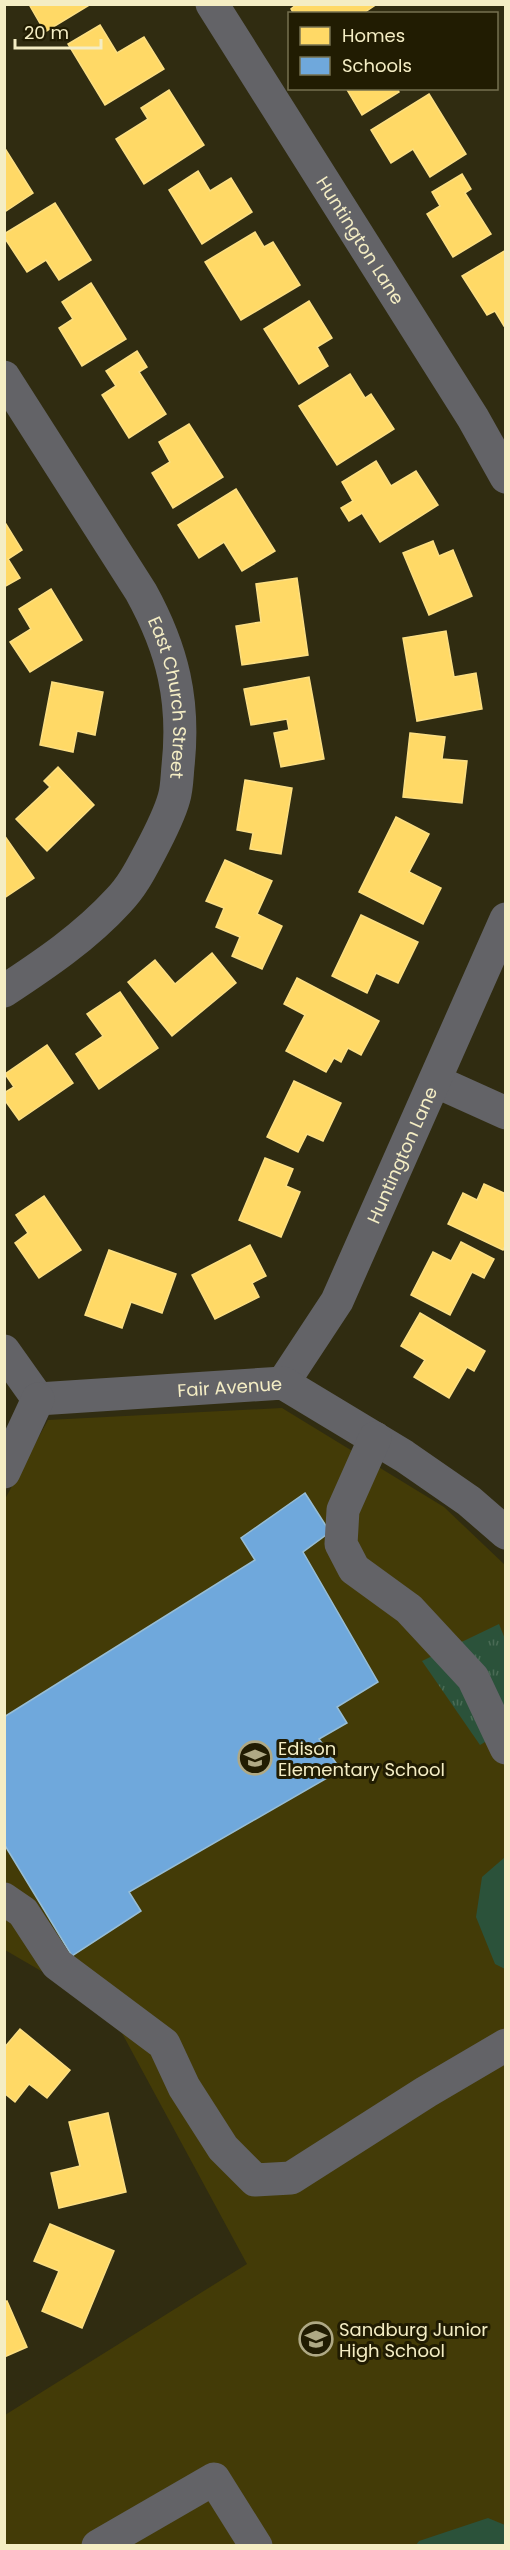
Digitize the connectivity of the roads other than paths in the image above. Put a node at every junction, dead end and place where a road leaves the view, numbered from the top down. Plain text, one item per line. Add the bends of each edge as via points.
1 (212, 4) edge
2 (4, 377) edge
3 (506, 477) edge
4 (506, 919) edge
5 (4, 991) edge
6 (435, 1081) junction
7 (506, 1113) edge
8 (4, 1351) edge
9 (283, 1383) junction
10 (38, 1399) junction
11 (375, 1438) junction
12 (4, 1472) edge
13 (506, 1533) edge
14 (506, 1748) edge
15 (4, 1899) edge
16 (506, 2045) edge
17 (99, 2546) edge
18 (256, 2546) edge

1 - 3 street, Huntington Lane via 473,418
2 - 5 street, East Church Street via 158,623 175,674 180,749 174,797 139,874 97,924
4 - 6 street, Huntington Lane
6 - 7 street
6 - 9 street, Huntington Lane via 337,1301
8 - 10 street
9 - 10 street, Fair Avenue
9 - 11 street, Fair Avenue
10 - 12 street
11 - 13 street, Fair Avenue via 469,1501
11 - 14 street via 343,1510 341,1544 354,1569 409,1609 473,1678
15 - 16 street via 23,1912 57,1964 164,2043 184,2087 223,2148 255,2180 291,2178
17 - 18 street via 214,2479

